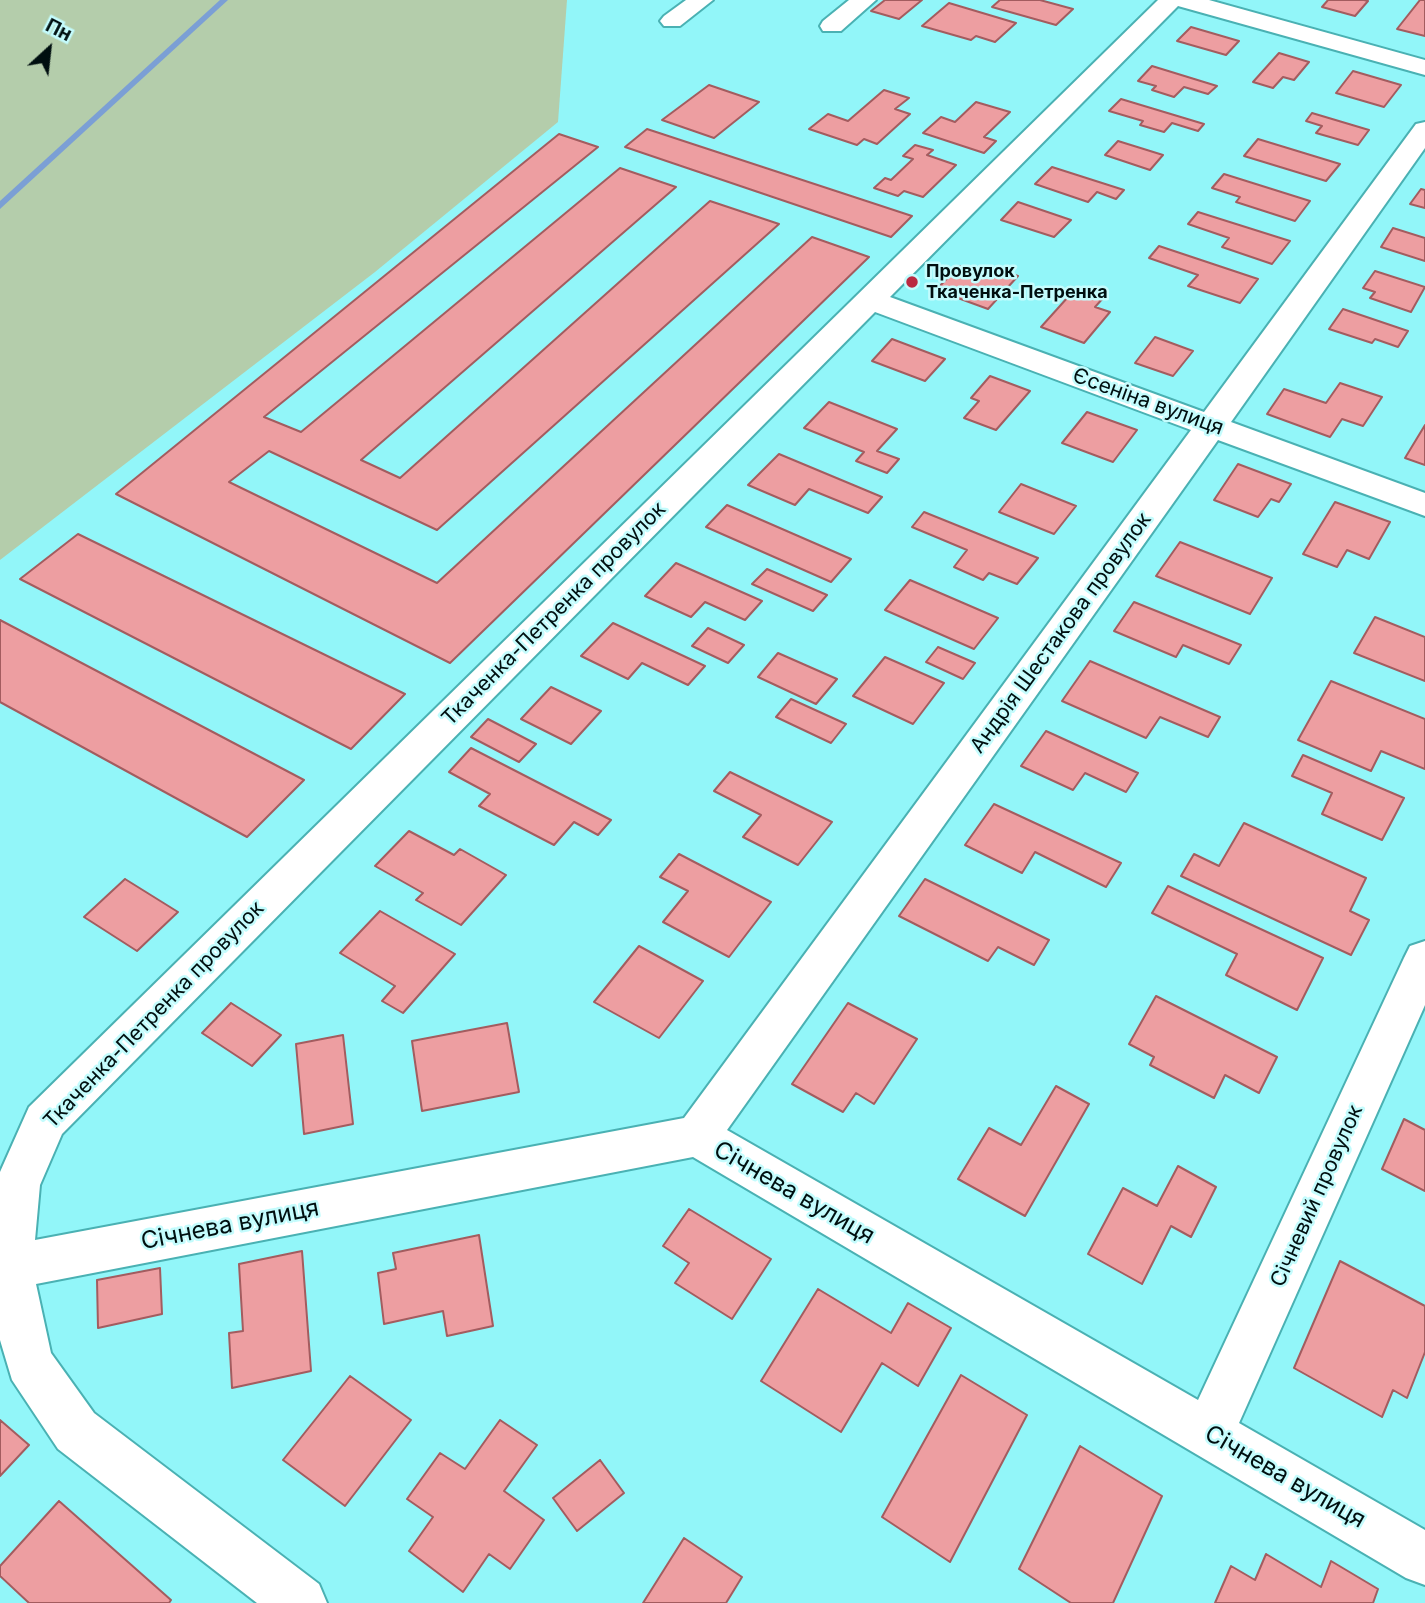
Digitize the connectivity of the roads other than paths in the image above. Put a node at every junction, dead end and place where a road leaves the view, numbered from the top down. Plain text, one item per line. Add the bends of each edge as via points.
1 (701, 0) edge
2 (864, 0) edge
3 (1171, 0) edge
4 (1184, 0) edge
5 (672, 21) dead end
6 (832, 26) dead end
7 (1425, 68) edge
8 (1425, 130) edge
9 (870, 300) junction
10 (1211, 425) junction
11 (1425, 505) edge
12 (1425, 958) edge
13 (697, 1136) junction
14 (9, 1267) junction
15 (1209, 1433) junction
16 (1425, 1559) edge
17 (300, 1603) edge

1 - 5 street
2 - 6 street
3 - 9 street, Ткаченка-Петренка провулок
4 - 7 street
8 - 10 street, Андрія Шестакова провулок
9 - 10 street, Єсеніна вулиця
9 - 14 street, Ткаченка-Петренка провулок via 45,1121 17,1185
10 - 11 street, Єсеніна вулиця
10 - 13 street, Андрія Шестакова провулок
12 - 15 street, Січневий провулок
13 - 14 street, Січнева вулиця
13 - 15 street, Січнева вулиця
14 - 17 street, Ткаченка-Петренка провулок via 29,1363 76,1431
15 - 16 street, Січнева вулиця

